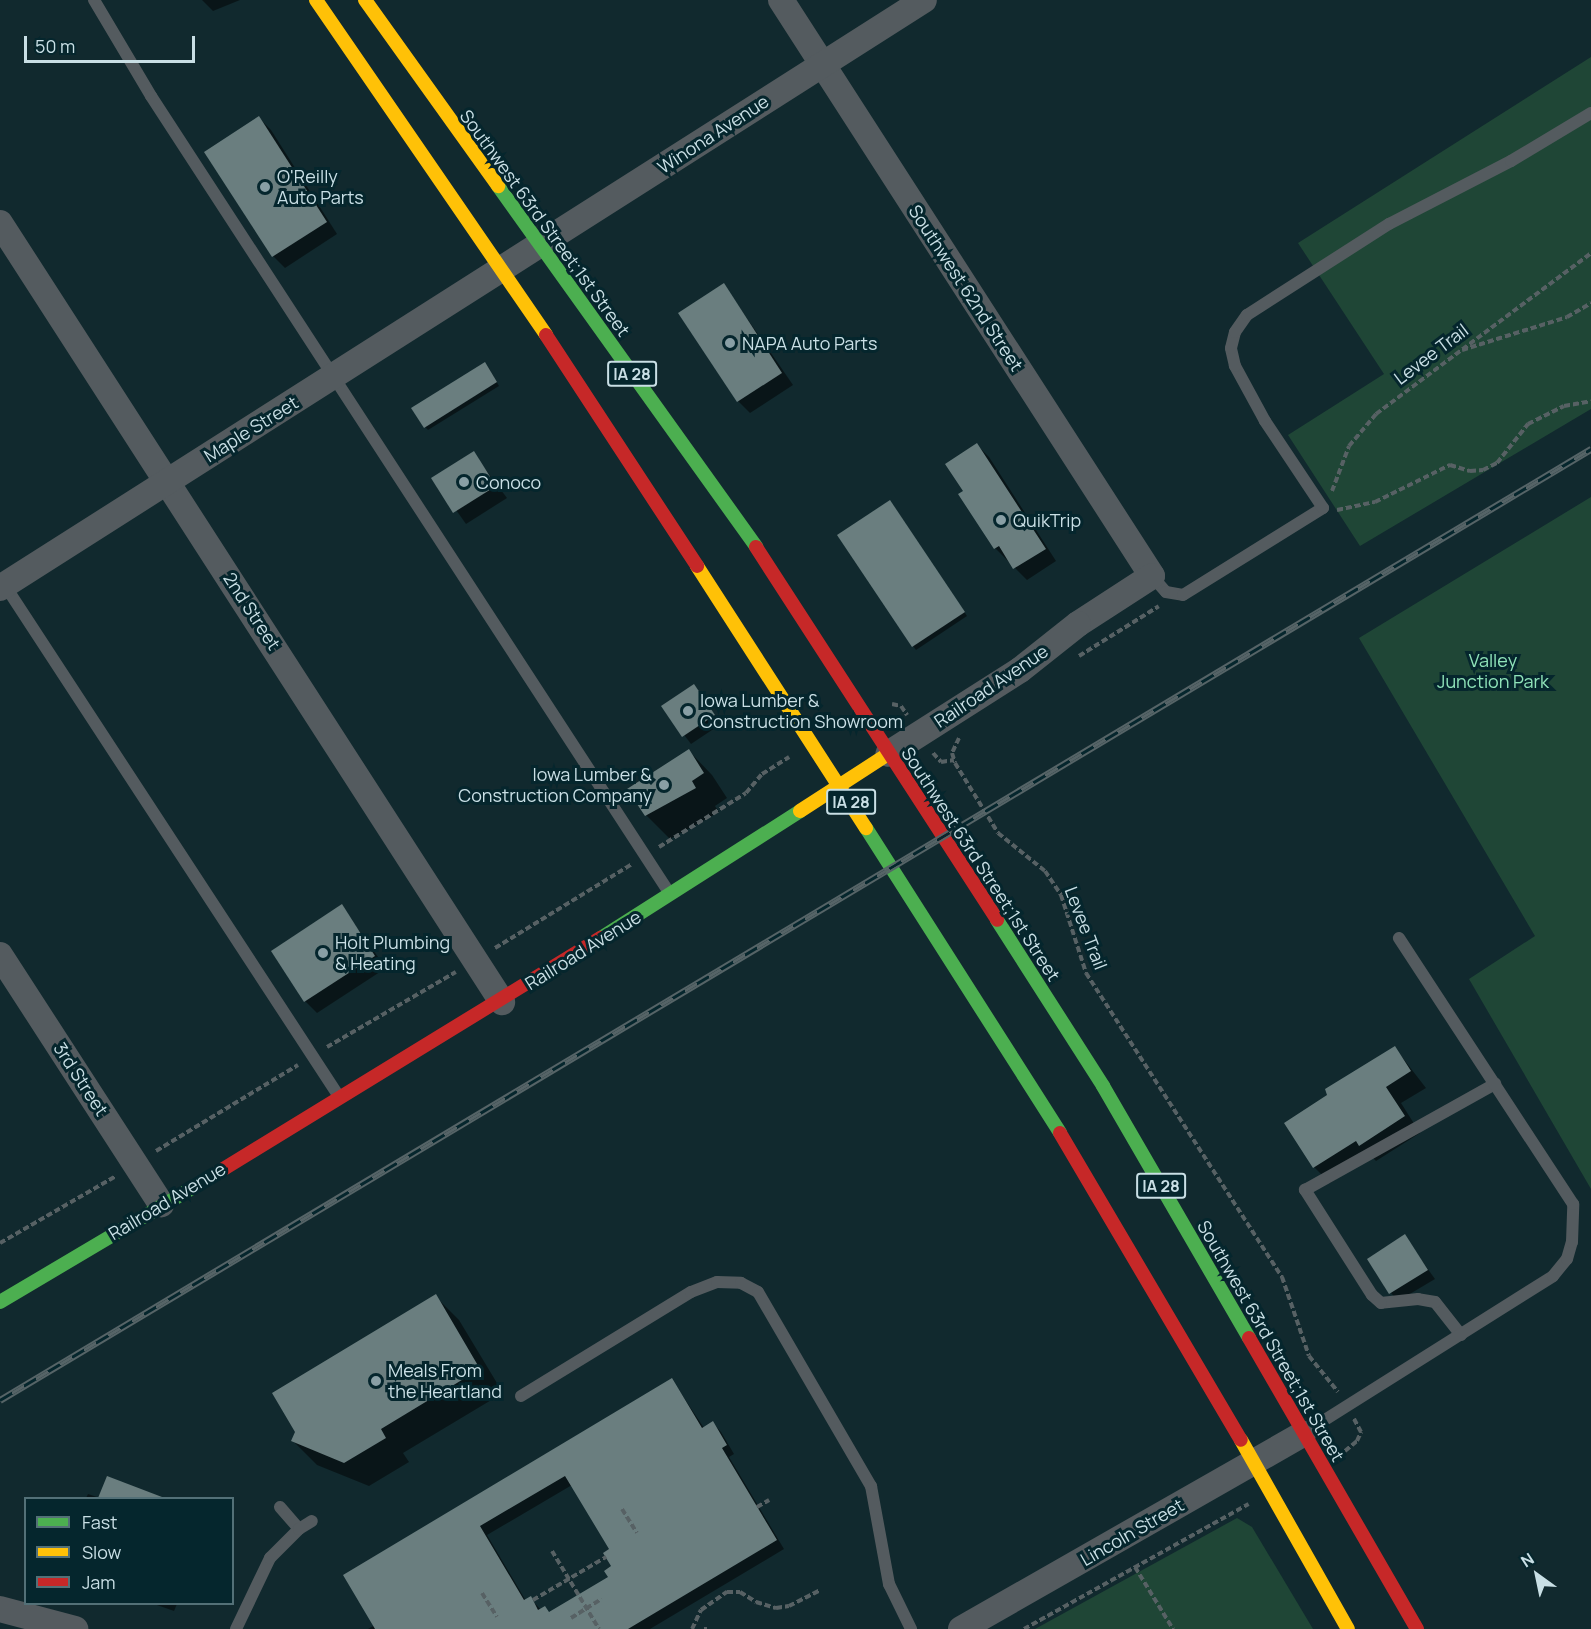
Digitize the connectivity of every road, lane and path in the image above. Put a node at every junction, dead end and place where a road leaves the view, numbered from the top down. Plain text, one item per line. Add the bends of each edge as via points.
1 (94, 0) edge
2 (316, 0) edge
3 (365, 0) edge
4 (781, 0) edge
5 (924, 0) edge
6 (823, 64) junction
7 (1591, 113) edge
8 (0, 223) edge
9 (538, 246) junction
10 (1591, 253) edge
11 (502, 269) junction
12 (1591, 303) edge
13 (1458, 351) junction
14 (332, 377) junction
15 (1591, 401) edge
16 (168, 482) junction
17 (1323, 508) junction
18 (1311, 519) junction
19 (1152, 576) junction
20 (2, 584) edge
21 (1175, 596) junction
22 (1074, 659) dead end
23 (961, 736) dead end
24 (930, 750) dead end
25 (888, 754) junction
26 (954, 760) junction
27 (841, 785) junction
28 (670, 894) junction
29 (1399, 938) dead end
30 (0, 955) edge
31 (502, 1002) junction
32 (1495, 1084) junction
33 (340, 1098) junction
34 (121, 1174) dead end
35 (161, 1204) junction
36 (0, 1243) edge
37 (0, 1302) edge
38 (1461, 1335) junction
39 (1337, 1391) dead end
40 (521, 1396) dead end
41 (1358, 1425) dead end
42 (1303, 1434) junction
43 (1343, 1452) dead end
44 (1252, 1463) junction
45 (769, 1500) dead end
46 (280, 1507) dead end
47 (757, 1507) dead end
48 (622, 1509) dead end
49 (1230, 1515) dead end
50 (312, 1521) dead end
51 (298, 1529) junction
52 (637, 1533) dead end
53 (552, 1551) dead end
54 (606, 1557) dead end
55 (1135, 1568) junction
56 (569, 1579) junction
57 (820, 1590) dead end
58 (482, 1593) dead end
59 (602, 1599) dead end
60 (533, 1600) dead end
61 (586, 1608) junction
62 (0, 1609) edge
63 (496, 1617) dead end
64 (572, 1618) dead end
65 (75, 1629) edge
66 (236, 1629) edge
67 (599, 1629) edge
68 (692, 1629) edge
69 (911, 1629) edge
70 (961, 1629) edge
71 (1024, 1629) edge
72 (1173, 1629) edge
73 (1348, 1629) edge
74 (1417, 1629) edge

1 - 14 lane via 151,96
2 - 11 main road, IA 28
3 - 9 main road, Southwest 63rd Street;1st Street / IA 28
4 - 6 street, Southwest 62nd Street
5 - 6 street, Winona Avenue
6 - 9 street, Winona Avenue
6 - 19 street, Southwest 62nd Street
7 - 17 lane via 1374,233 1264,303 1235,332 1231,348 1235,366 1264,421
8 - 16 street, 2nd Street
9 - 11 street, Winona Avenue
9 - 25 main road, Southwest 63rd Street;1st Street / IA 28 via 761,554
10 - 13 path, Levee Trail
11 - 14 street, Maple Street
11 - 27 main road, IA 28
12 - 13 path via 1567,317
13 - 17 path, Levee Trail via 1376,414 1359,432
14 - 16 street, Maple Street
14 - 28 lane
15 - 18 path via 1564,406 1528,424 1497,463 1483,470 1450,465 1375,502
16 - 20 street, Maple Street
16 - 31 street, 2nd Street
17 - 18 lane
18 - 21 lane via 1197,589
19 - 21 lane
19 - 25 street, Railroad Avenue via 1086,618 1020,670
20 - 33 lane
21 - 22 path
23 - 26 path via 954,745
24 - 26 path via 941,762
25 - 27 main road, Railroad Avenue
25 - 42 main road, Southwest 63rd Street;1st Street / IA 28 via 1103,1086
26 - 39 path, Levee Trail via 998,833 1045,871 1061,895 1086,973 1282,1277 1309,1356
27 - 28 main road, Railroad Avenue
27 - 44 main road, IA 28 via 1090,1179
28 - 31 main road, Railroad Avenue
29 - 32 lane
30 - 35 street, 3rd Street
31 - 33 main road, Railroad Avenue
32 - 38 lane via 1574,1204 1572,1242 1568,1259 1553,1276
32 - 38 lane via 1305,1190 1381,1304 1418,1299 1435,1302
33 - 35 main road, Railroad Avenue
34 - 36 path
35 - 37 main road, Railroad Avenue
38 - 42 lane
40 - 69 lane via 691,1292 717,1282 741,1283 758,1292 871,1486 889,1584
41 - 43 path via 1357,1441
42 - 44 street, Lincoln Street
42 - 74 main road, Southwest 63rd Street;1st Street / IA 28
44 - 70 street, Lincoln Street
44 - 73 main road, IA 28
45 - 47 path
46 - 51 lane
48 - 52 path
49 - 55 path
50 - 51 lane
51 - 66 lane via 270,1558
53 - 56 path
54 - 56 path
55 - 71 path
55 - 72 path
56 - 60 path
56 - 61 path
57 - 68 path via 789,1606 776,1608 740,1592 727,1592 701,1610
58 - 63 path
59 - 61 path
61 - 64 path
61 - 67 path
62 - 65 street

